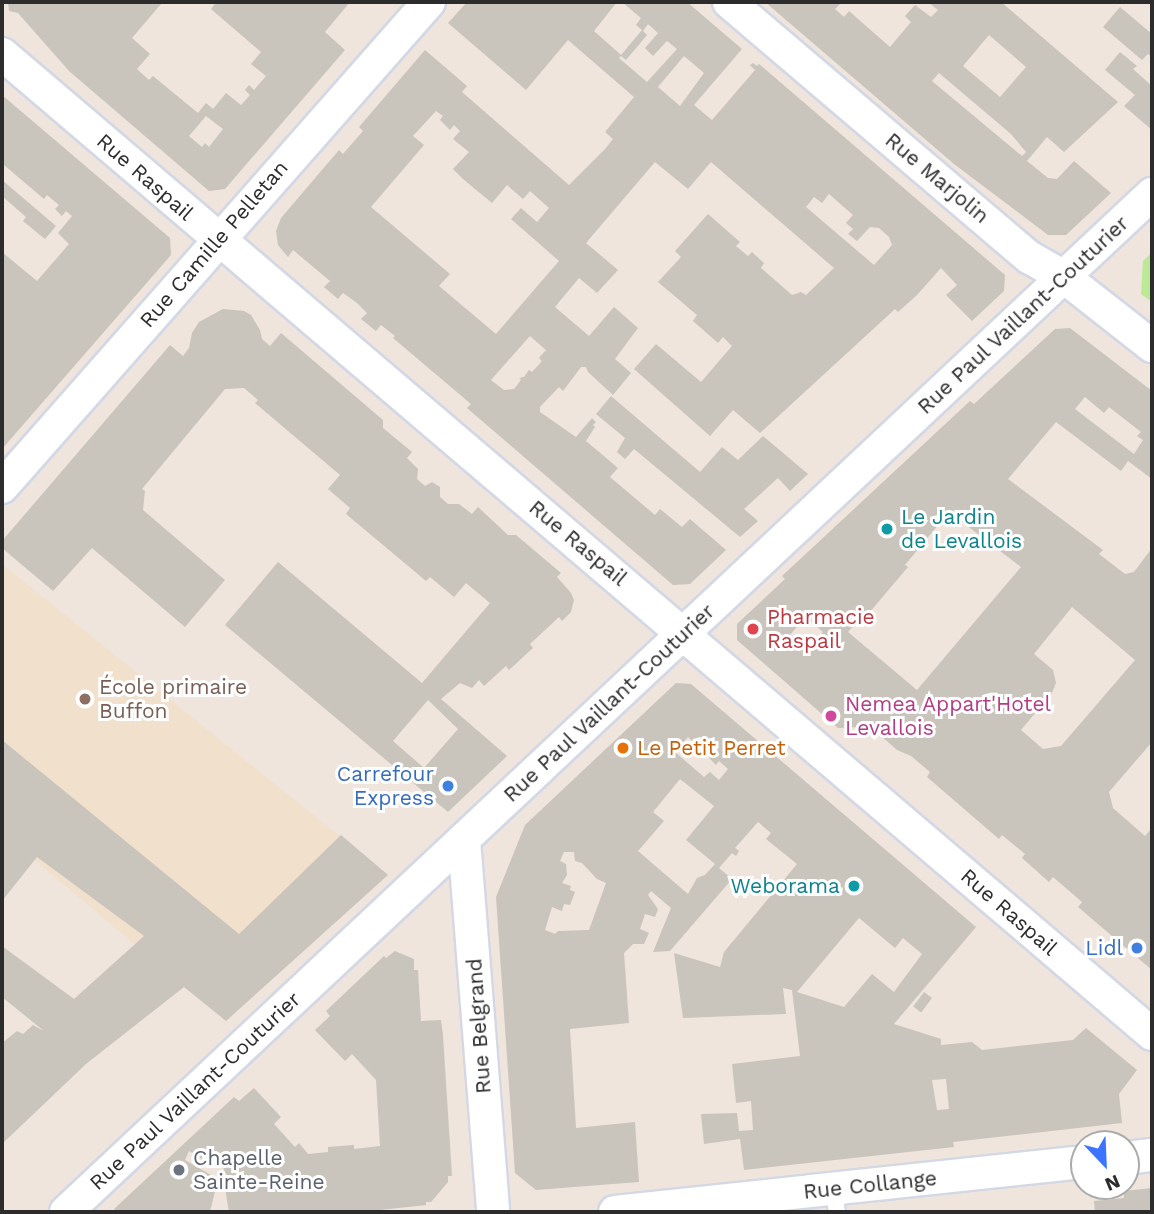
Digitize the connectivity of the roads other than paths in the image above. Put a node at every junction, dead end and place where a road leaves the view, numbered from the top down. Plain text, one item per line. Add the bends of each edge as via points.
1 (429, 2) edge
2 (729, 2) edge
3 (2, 54) edge
4 (1152, 194) edge
5 (218, 239) junction
6 (1064, 277) junction
7 (1152, 346) edge
8 (2, 487) edge
9 (684, 633) junction
10 (464, 840) junction
11 (1152, 1034) edge
12 (1070, 1164) edge
13 (836, 1201) edge
14 (65, 1212) edge
15 (493, 1212) edge
16 (615, 1212) edge

1 - 5 street, Rue Camille Pelletan
2 - 6 street, Rue Marjolin via 1029,257
3 - 5 street, Rue Raspail
4 - 6 street, Rue Paul Vaillant-Couturier
5 - 8 street, Rue Camille Pelletan
5 - 9 street, Rue Raspail
6 - 7 street, Rue Marjolin
6 - 9 street, Rue Paul Vaillant-Couturier
9 - 10 street, Rue Paul Vaillant-Couturier
9 - 11 street, Rue Raspail
10 - 14 street, Rue Paul Vaillant-Couturier
10 - 15 street, Rue Belgrand
12 - 13 street, Rue Collange
13 - 16 street, Rue Collange

